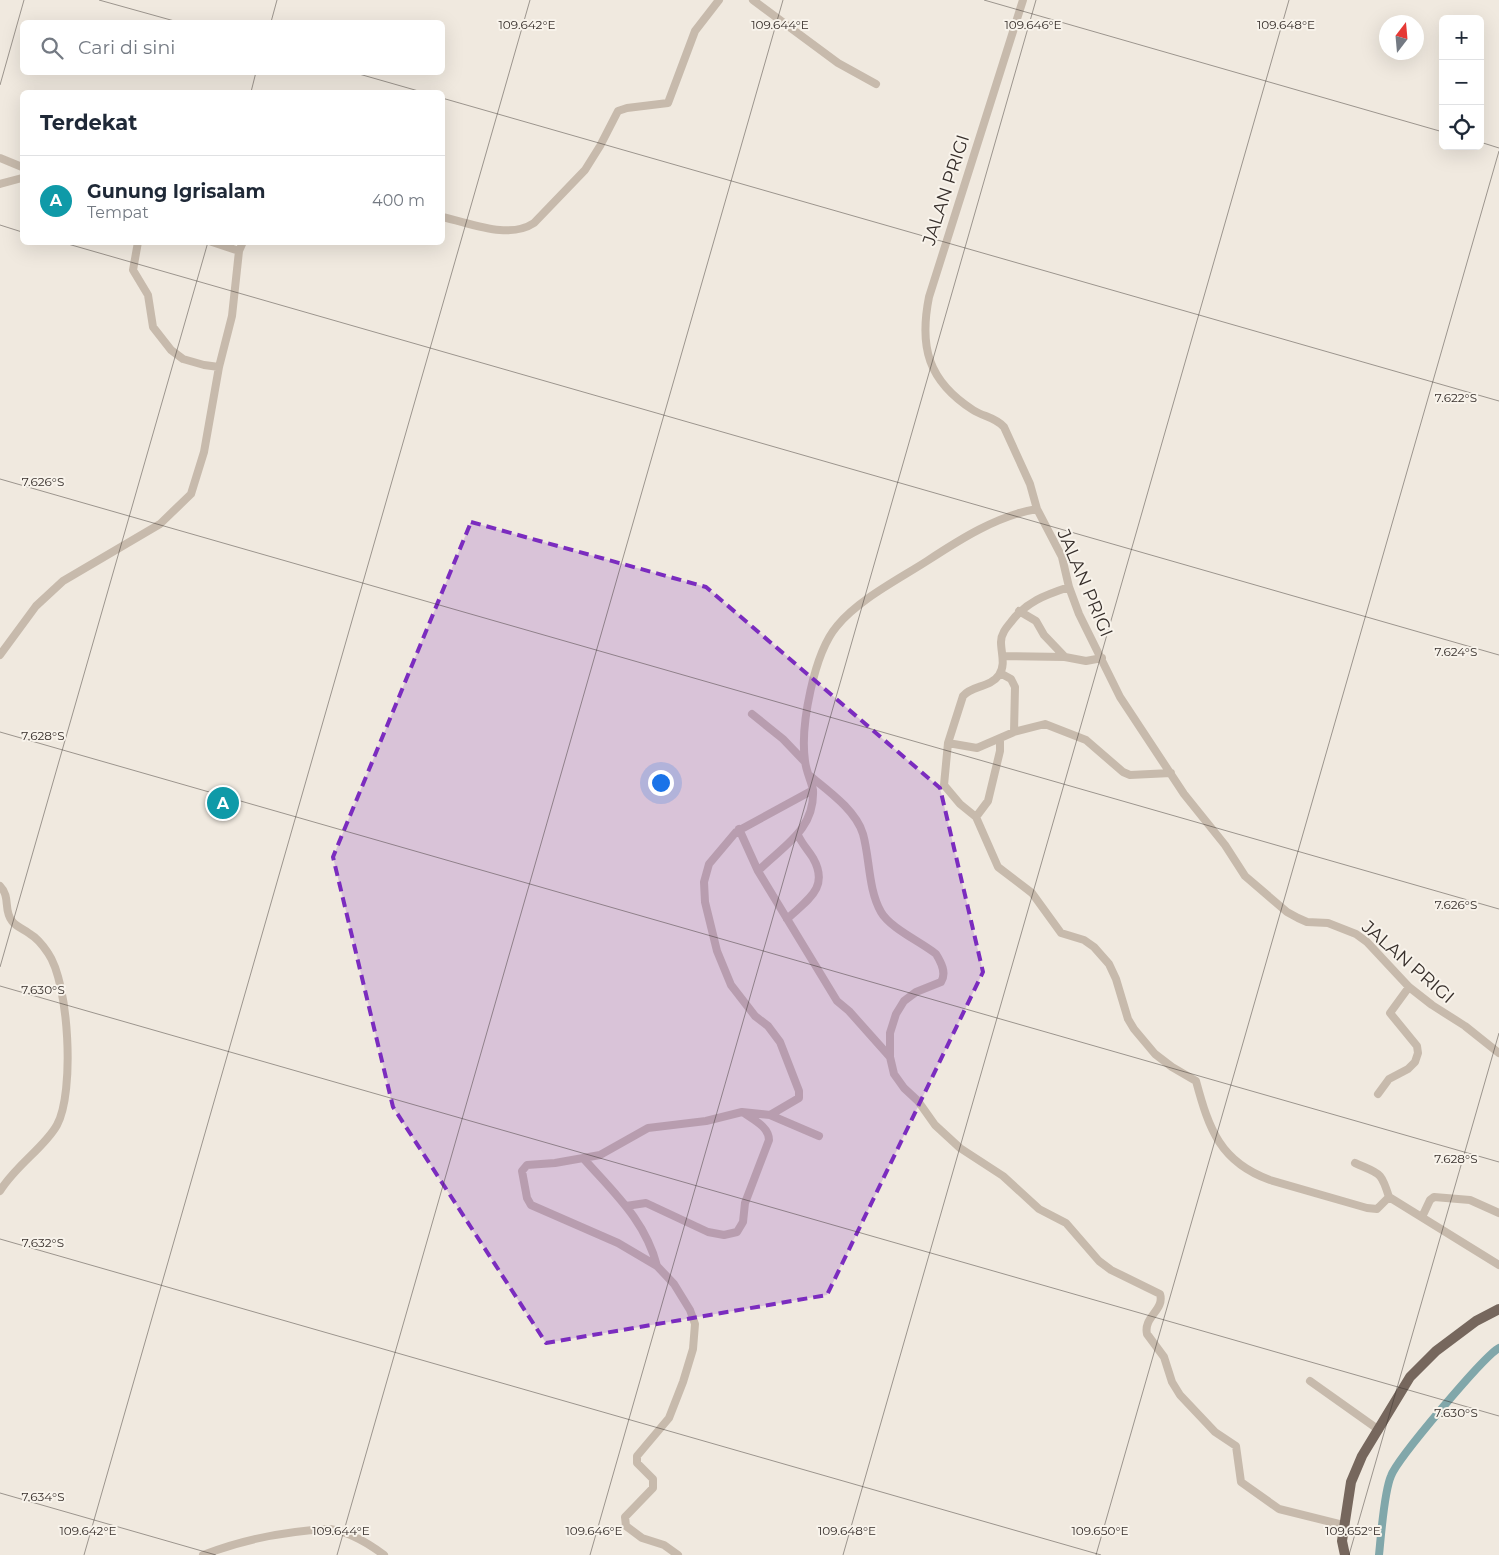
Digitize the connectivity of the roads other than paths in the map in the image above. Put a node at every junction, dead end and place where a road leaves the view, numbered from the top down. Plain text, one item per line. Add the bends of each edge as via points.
1 (719, 0) edge
2 (753, 0) edge
3 (1022, 0) edge
4 (876, 84) dead end
5 (0, 158) edge
6 (20, 166) edge
7 (20, 179) edge
8 (0, 184) edge
9 (445, 218) edge
10 (138, 245) edge
11 (221, 245) edge
12 (242, 245) edge
13 (239, 251) junction
14 (219, 367) junction
15 (1036, 509) junction
16 (1068, 586) junction
17 (1019, 611) junction
18 (0, 655) edge
19 (1003, 656) junction
20 (1065, 657) junction
21 (1102, 658) junction
22 (1000, 673) junction
23 (752, 714) dead end
24 (1014, 732) junction
25 (1000, 739) junction
26 (948, 743) junction
27 (805, 762) junction
28 (1170, 773) junction
29 (809, 775) junction
30 (813, 790) junction
31 (976, 817) junction
32 (739, 829) junction
33 (798, 835) junction
34 (758, 871) junction
35 (0, 886) edge
36 (787, 918) junction
37 (1409, 987) junction
38 (1499, 1053) edge
39 (890, 1057) junction
40 (1378, 1094) dead end
41 (742, 1112) junction
42 (770, 1115) junction
43 (819, 1136) dead end
44 (584, 1159) junction
45 (1355, 1163) dead end
46 (0, 1190) edge
47 (1389, 1197) junction
48 (626, 1206) junction
49 (1499, 1213) edge
50 (1422, 1216) junction
51 (1499, 1265) edge
52 (657, 1266) junction
53 (1499, 1309) edge
54 (1310, 1381) dead end
55 (1379, 1430) junction
56 (1343, 1525) junction
57 (203, 1555) edge
58 (384, 1555) edge
59 (678, 1555) edge
60 (1345, 1555) edge

1 - 9 street via 695,31 668,103 618,111 585,170 534,223 524,230 507,231
2 - 4 street via 838,63
3 - 15 street, JALAN PRIGI via 938,264 924,322 926,348 932,367 944,384 974,411 998,420 1004,427 1030,484
5 - 6 street
7 - 8 street
10 - 14 street via 134,270 148,295 153,327 178,356 192,363
11 - 13 street
12 - 13 street
13 - 14 street via 232,316
14 - 18 street via 204,452 191,494 160,524 62,581 36,606
15 - 16 street, JALAN PRIGI via 1062,556
15 - 27 street via 1002,520 943,550 871,598 836,626 811,689 806,712
16 - 17 street via 1032,601
16 - 21 street, JALAN PRIGI
17 - 19 street via 1003,632
17 - 20 street via 1036,621 1044,635
19 - 20 street
19 - 22 street
20 - 21 street via 1086,661
21 - 28 street, JALAN PRIGI via 1133,719
22 - 24 street via 1011,679 1015,687
22 - 26 street via 994,682 968,691 964,696
23 - 27 street
24 - 25 street
24 - 28 street via 1045,724 1086,740 1130,775
25 - 26 street via 976,748
25 - 31 street via 988,801
26 - 31 street via 944,785
27 - 29 street
28 - 37 street, JALAN PRIGI via 1226,845 1245,876 1298,918 1328,923 1356,934
29 - 30 street
29 - 39 street via 832,794 859,824 882,913 936,954 941,962 944,978 941,982 916,992 904,1001 896,1014 890,1032
30 - 32 street
30 - 33 street via 812,813
31 - 47 street via 998,867 1032,893 1061,933 1084,940 1109,964 1128,1019 1156,1054 1196,1081 1200,1102 1217,1141 1232,1159 1270,1180 1367,1208 1376,1209
32 - 34 street
32 - 42 street via 709,864 704,892 717,950 731,985 754,1016 768,1026 780,1042 800,1091 799,1098
33 - 34 street
33 - 36 street via 813,858 820,878 816,892
34 - 36 street
35 - 46 street via 6,893 8,916 35,937 49,955 60,979 69,1062 59,1122
36 - 39 street via 837,1001 850,1010
37 - 38 street, JALAN PRIGI
37 - 40 street via 1390,1013 1417,1046 1417,1057 1408,1069 1389,1079
39 - 56 street via 894,1074 904,1088 935,1125 960,1148 1002,1176 1039,1210 1066,1223 1111,1270 1160,1294 1160,1304 1148,1319 1147,1334 1164,1356 1180,1395 1215,1432 1236,1446 1241,1482 1279,1508
41 - 42 street
41 - 44 street via 706,1121 648,1128
41 - 48 street via 764,1128 769,1140 737,1232 724,1235 708,1232 646,1203
42 - 43 street
44 - 48 street
44 - 52 street via 525,1166 521,1174 529,1202 536,1208 618,1243
45 - 47 street via 1380,1174
47 - 50 street
48 - 52 street via 644,1230
49 - 50 street via 1470,1200 1434,1197
50 - 51 street
52 - 59 street via 674,1284 690,1310 694,1324 693,1349 669,1418 637,1456 637,1463 654,1483 653,1488 626,1514 625,1524 642,1538 666,1546
53 - 55 main road via 1476,1321 1420,1365
54 - 55 street
55 - 56 main road via 1362,1456 1351,1482
56 - 60 main road
57 - 58 street via 262,1537 328,1529 341,1530

